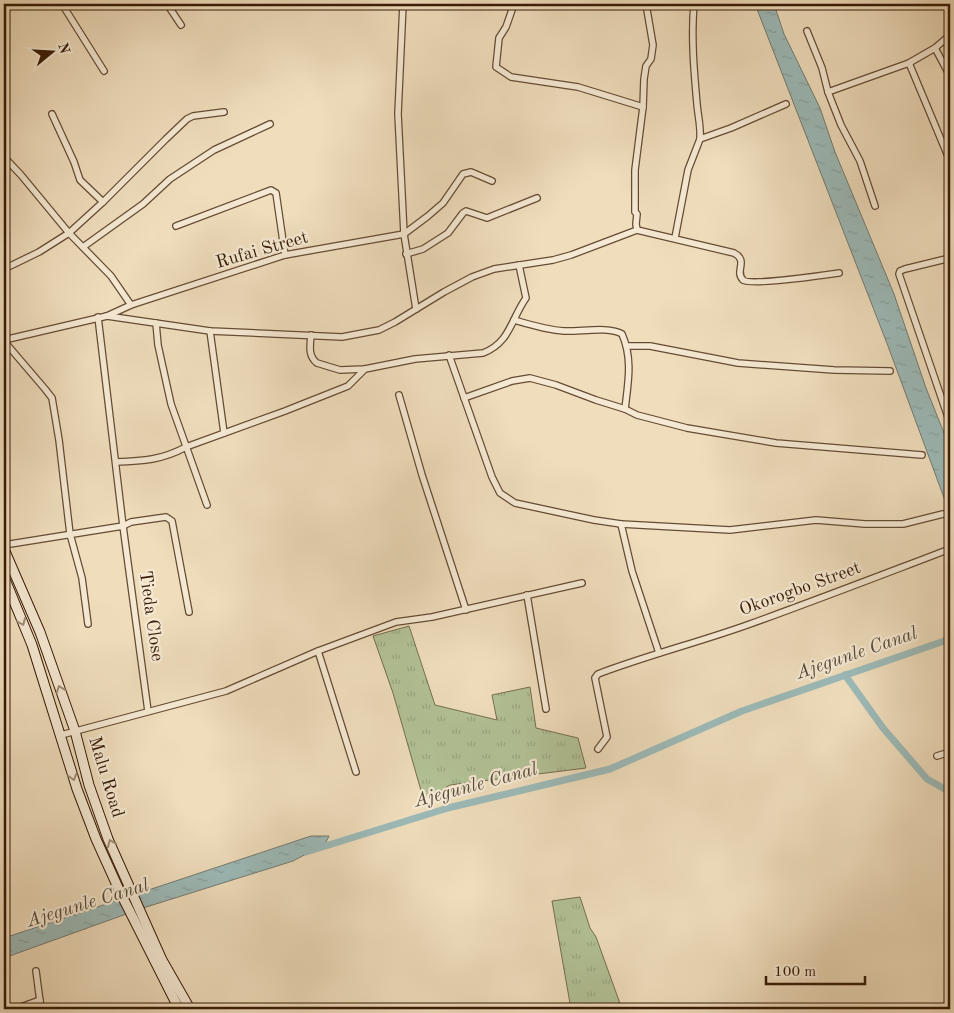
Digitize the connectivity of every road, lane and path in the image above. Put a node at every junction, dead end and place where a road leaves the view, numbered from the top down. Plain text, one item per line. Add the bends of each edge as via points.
1 (62, 4) edge
2 (166, 4) edge
3 (404, 4) edge
4 (514, 4) edge
5 (646, 4) edge
6 (694, 4) edge
7 (948, 4) edge
8 (950, 16) edge
9 (181, 24) dead end
10 (807, 31) dead end
11 (950, 35) edge
12 (935, 48) junction
13 (909, 63) junction
14 (104, 71) dead end
15 (950, 76) edge
16 (828, 92) junction
17 (786, 104) dead end
18 (643, 107) junction
19 (224, 112) dead end
20 (52, 114) dead end
21 (270, 124) dead end
22 (700, 139) junction
23 (4, 157) edge
24 (950, 161) edge
25 (492, 181) dead end
26 (537, 198) dead end
27 (103, 202) junction
28 (875, 206) dead end
29 (176, 226) dead end
30 (637, 230) junction
31 (69, 233) junction
32 (404, 234) junction
33 (675, 238) junction
34 (83, 247) junction
35 (406, 254) junction
36 (286, 255) junction
37 (950, 258) edge
38 (518, 265) junction
39 (4, 269) edge
40 (839, 273) dead end
41 (131, 305) junction
42 (416, 309) junction
43 (106, 316) junction
44 (98, 317) junction
45 (514, 320) junction
46 (156, 323) junction
47 (210, 331) junction
48 (310, 335) junction
49 (4, 341) edge
50 (628, 346) junction
51 (449, 355) junction
52 (365, 369) junction
53 (890, 371) dead end
54 (399, 395) dead end
55 (464, 398) junction
56 (625, 409) junction
57 (950, 424) edge
58 (224, 433) junction
59 (186, 447) junction
60 (922, 455) dead end
61 (116, 462) junction
62 (207, 505) dead end
63 (943, 514) dead end
64 (621, 524) junction
65 (123, 526) junction
66 (70, 534) junction
67 (4, 545) edge
68 (4, 549) edge
69 (950, 549) edge
70 (6, 561) edge
71 (4, 577) edge
72 (582, 583) dead end
73 (527, 595) junction
74 (466, 610) junction
75 (189, 612) dead end
76 (88, 624) dead end
77 (318, 652) junction
78 (659, 653) junction
79 (546, 709) dead end
80 (148, 711) junction
81 (75, 731) junction
82 (60, 735) junction
83 (598, 749) dead end
84 (950, 752) edge
85 (936, 756) dead end
86 (356, 772) dead end
87 (138, 918) junction
88 (36, 971) dead end
89 (40, 1000) junction
90 (15, 1009) edge
91 (41, 1009) edge
92 (179, 1009) edge
93 (190, 1009) edge

1 - 14 street
2 - 9 street
3 - 32 street via 398,114
4 - 18 street via 499,38 496,67 511,77 578,88
5 - 18 street via 653,45 651,59 646,66
6 - 22 street via 693,42
7 - 8 street
10 - 16 street
11 - 12 street
12 - 13 street
12 - 15 street
13 - 16 street
13 - 24 street
16 - 28 street via 840,125 860,161
17 - 22 street
18 - 30 street via 635,170
19 - 27 street via 193,116 187,120
20 - 27 street via 80,180
21 - 34 street via 214,150
22 - 33 street via 688,170
23 - 31 street
25 - 32 street via 471,172 463,174 443,203
26 - 35 street via 487,218 466,211 448,233 422,249
27 - 31 street
29 - 36 street via 271,190 276,193
30 - 33 street
30 - 38 street via 553,260
31 - 34 street
31 - 39 street
32 - 35 street
32 - 36 street, Rufai Street
33 - 40 street via 739,256 742,260 740,274 746,282
34 - 41 street via 111,276
35 - 42 street
36 - 41 street, Rufai Street
37 - 57 street via 905,269 899,274
38 - 42 street via 494,269 472,278
38 - 45 street via 526,298
41 - 43 street, Rufai Street
42 - 48 street via 395,322 364,334 342,337
43 - 44 street
43 - 46 street
44 - 49 street
44 - 61 street, Tieda Close
45 - 50 street via 545,329 617,331
45 - 51 street via 494,349 483,353
46 - 47 street
46 - 59 street via 171,404
47 - 48 street
47 - 58 street
48 - 52 street via 311,358 317,363 340,370
49 - 66 street via 52,398
50 - 53 street via 650,346 738,363
50 - 56 street via 630,372
51 - 52 street
51 - 55 street
52 - 58 street via 348,386
54 - 74 street
55 - 56 street via 530,378
55 - 64 street via 500,493 514,503
56 - 60 street via 687,428 767,441
58 - 59 street
59 - 61 street via 160,458
59 - 62 street
61 - 65 street, Tieda Close
63 - 64 street via 903,524 816,520 730,530
64 - 78 street via 632,571
65 - 66 street
65 - 75 street via 160,517 172,521
65 - 80 street, Tieda Close
66 - 67 street
66 - 76 street via 82,578
68 - 70 main road, Malu Road
69 - 78 street, Okorogbo Street via 751,624
81 -> 70 main road, Malu Road via 40,632
71 -> 82 main road, Malu Road via 32,645
72 - 73 street
73 - 74 street
73 - 79 street
74 - 77 street via 396,622
77 - 80 street via 226,691
77 - 86 street
78 - 83 street, Okorogbo Street via 598,674 595,678 608,733
80 - 81 street
81 - 82 street
87 -> 81 main road, Malu Road via 130,888 89,785
82 -> 87 main road, Malu Road via 96,839 120,892
84 - 85 street
87 - 92 main road, Malu Road
87 - 93 main road, Malu Road
88 - 89 street
89 - 90 street
89 - 91 street

